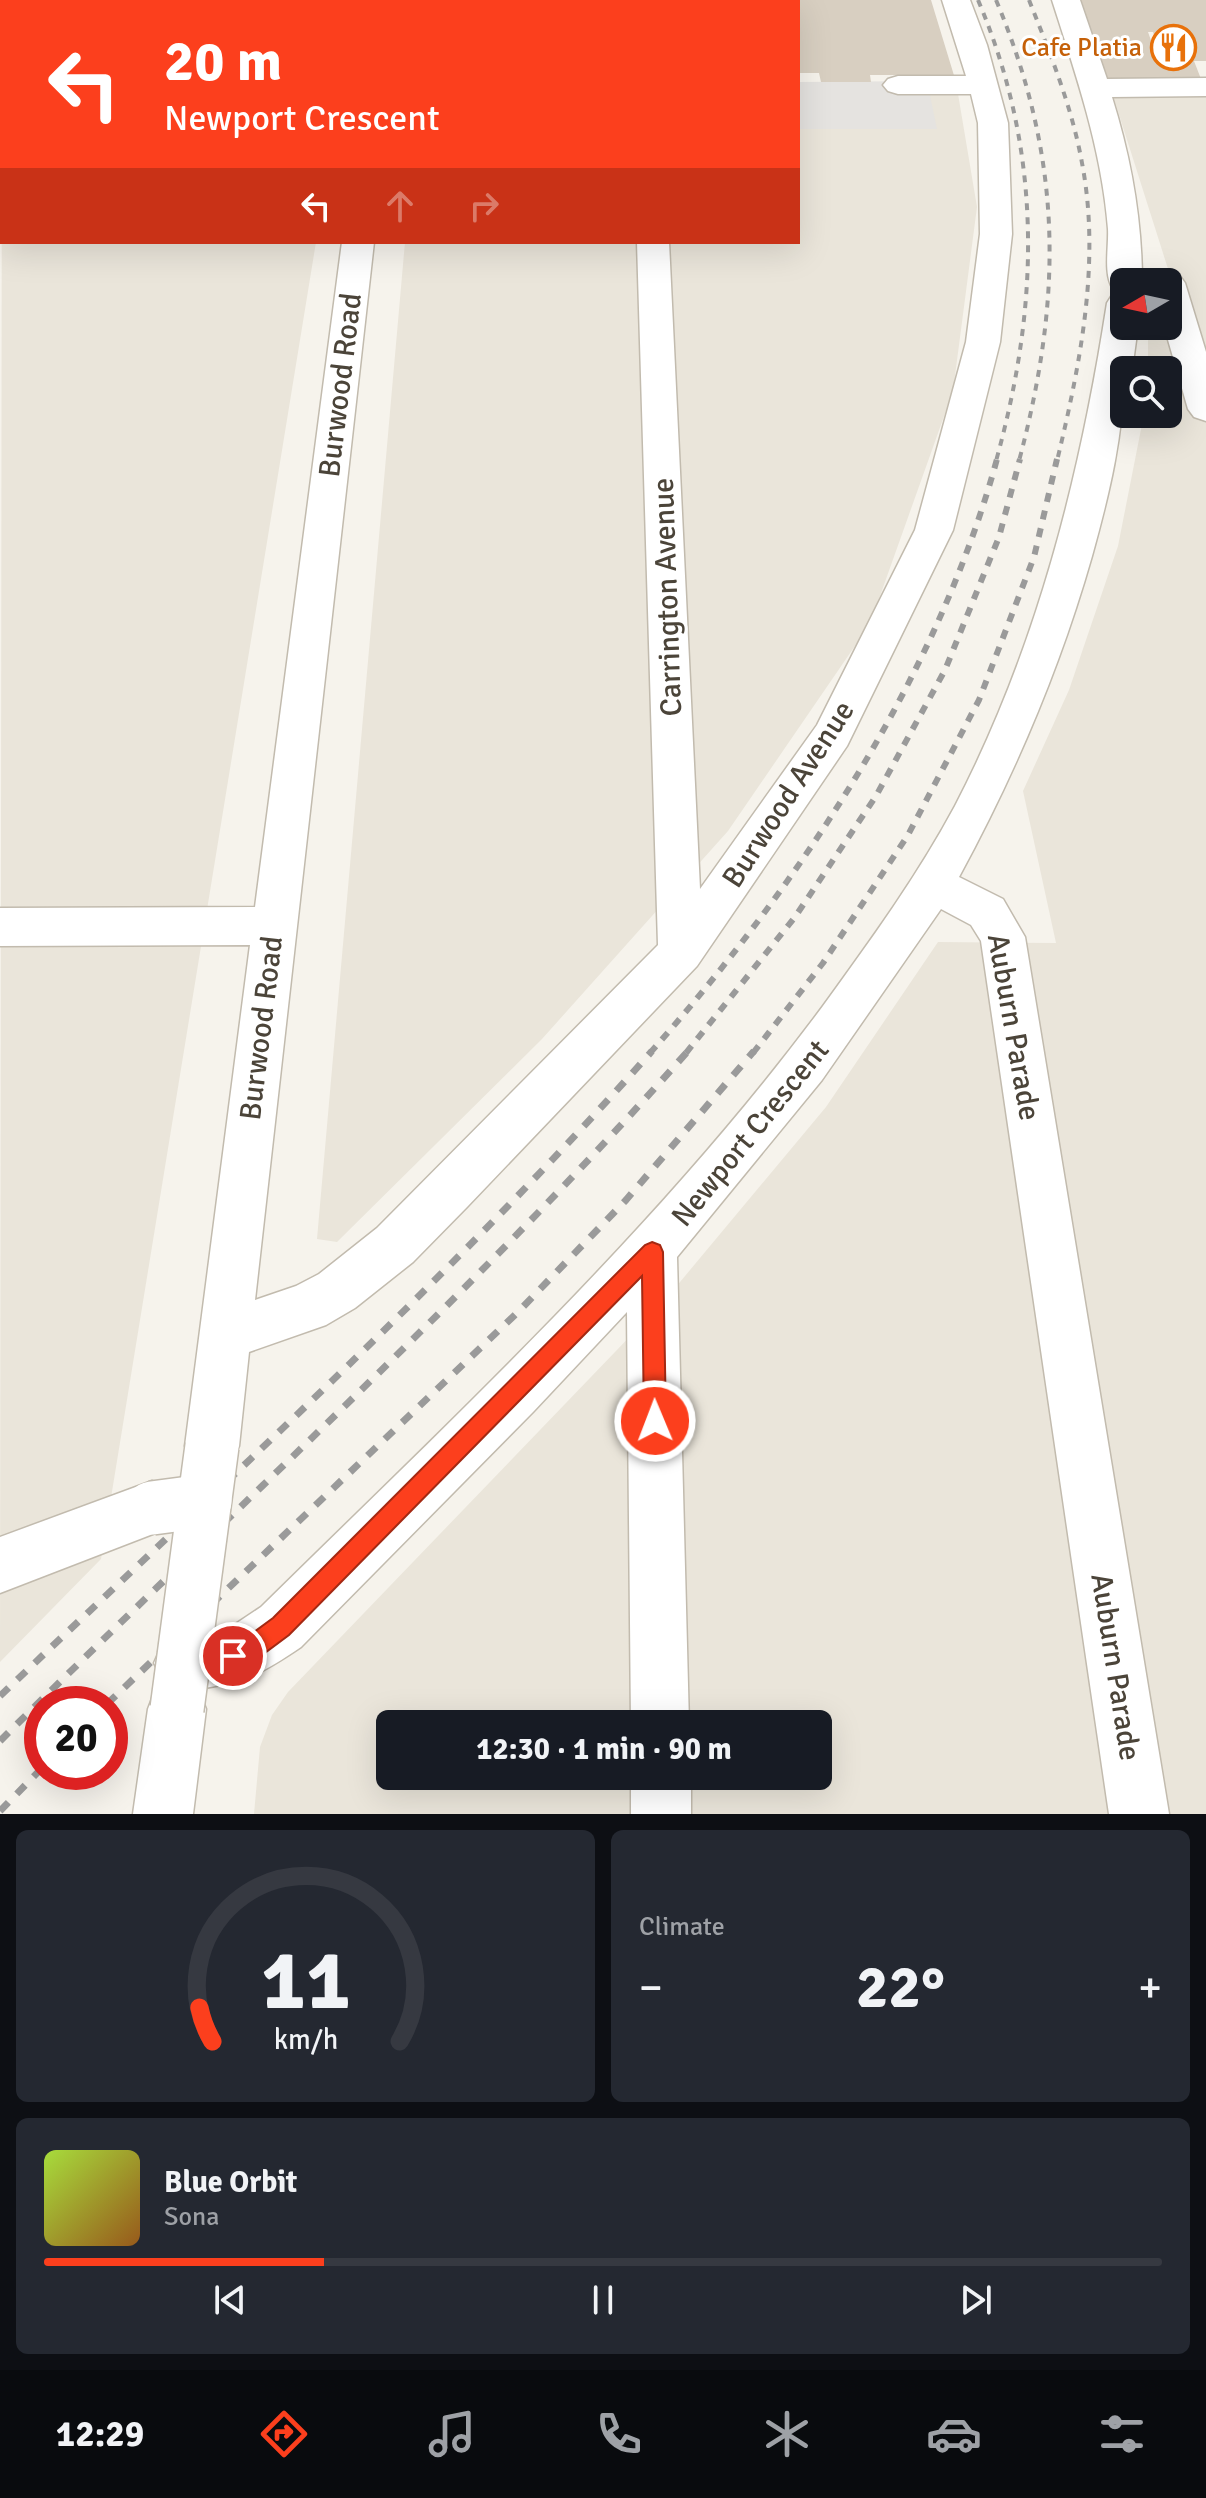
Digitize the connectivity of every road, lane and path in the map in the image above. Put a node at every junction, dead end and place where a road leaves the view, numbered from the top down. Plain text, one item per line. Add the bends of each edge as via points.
1 (956, 0) edge
2 (1066, 0) edge
3 (898, 85) dead end
4 (983, 85) junction
5 (1206, 87) edge
6 (1095, 88) junction
7 (1127, 237) junction
8 (358, 244) edge
9 (653, 244) edge
10 (1126, 268) edge
11 (1160, 268) edge
12 (1182, 329) edge
13 (1120, 340) edge
14 (1206, 409) edge
15 (933, 884) junction
16 (273, 926) junction
17 (0, 927) edge
18 (681, 952) junction
19 (652, 1252) junction
20 (224, 1336) junction
21 (178, 1505) junction
22 (0, 1565) edge
23 (193, 1677) junction
24 (660, 1710) edge
25 (661, 1790) edge
26 (163, 1814) edge
27 (661, 1814) edge
28 (1139, 1814) edge

1 - 4 street, Burwood Avenue
2 - 6 street
3 - 4 street
4 - 18 street, Burwood Avenue via 993,123 996,234 983,342 934,530 833,735
5 - 6 street
6 - 7 street
7 - 10 street
7 - 11 street via 1152,252
8 - 16 street, Burwood Road
9 - 18 street, Carrington Avenue
12 - 14 street
13 - 15 street via 1098,462 1065,586 984,790
15 - 19 street, Newport Crescent via 829,1037
15 - 28 street, Auburn Parade via 987,912 1003,937
16 - 17 street
16 - 20 street, Burwood Road
18 - 20 street, Burwood Avenue via 450,1191 365,1270 321,1301
19 - 23 street, Newport Crescent via 281,1627 249,1650
19 - 24 street
20 - 21 street, Burwood Road, bridge via 212,1446
21 - 22 street
21 - 23 street, Burwood Road, bridge
23 - 26 street, Burwood Road
25 - 27 street

